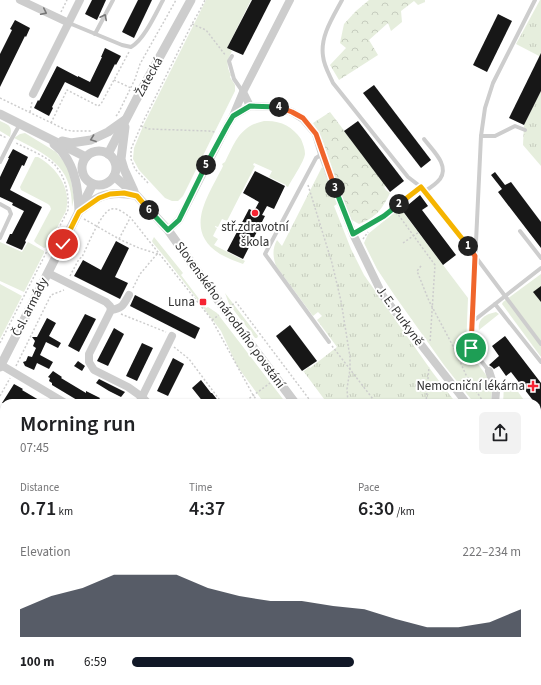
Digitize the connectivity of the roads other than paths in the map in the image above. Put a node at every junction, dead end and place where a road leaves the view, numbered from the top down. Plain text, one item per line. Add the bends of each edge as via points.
1 (20, 0) edge
2 (80, 0) edge
3 (113, 0) edge
4 (163, 0) edge
5 (192, 0) edge
6 (290, 0) edge
7 (342, 0) edge
8 (535, 0) edge
9 (68, 23) junction
10 (95, 34) junction
11 (232, 56) dead end
12 (243, 92) junction
13 (33, 94) road end
14 (250, 106) junction
15 (0, 114) edge
16 (233, 116) junction
17 (126, 119) junction
18 (20, 124) junction
19 (525, 130) dead end
20 (45, 136) junction
21 (481, 136) junction
22 (424, 139) dead end
23 (108, 154) junction
24 (322, 154) junction
25 (86, 158) junction
26 (0, 162) edge
27 (114, 176) junction
28 (93, 184) junction
29 (421, 187) junction
30 (425, 191) junction
31 (137, 196) junction
32 (0, 204) edge
33 (79, 212) junction
34 (168, 230) junction
35 (520, 231) dead end
36 (353, 234) junction
37 (0, 238) edge
38 (475, 256) junction
39 (541, 258) edge
40 (541, 268) edge
41 (48, 273) junction
42 (129, 295) road end
43 (495, 304) junction
44 (111, 310) junction
45 (472, 322) junction
46 (172, 336) dead end
47 (329, 342) road end
48 (541, 344) edge
49 (541, 362) edge
50 (0, 366) edge
51 (489, 371) joint
52 (58, 399) edge
53 (139, 399) edge
54 (140, 399) edge
55 (292, 399) edge
56 (464, 399) edge
57 (495, 399) edge

1 -> 9 street
2 - 9 street
10 -> 3 lane
4 - 10 lane via 136,45 122,45
5 - 17 street, Žatecká
6 - 12 street
7 - 29 lane via 322,44 327,70 333,83 408,177
8 - 21 lane via 493,82 485,108
9 - 10 lane
9 - 13 street
11 - 12 lane via 229,61 234,79
12 - 14 street
12 - 16 street
14 - 16 street
14 - 24 street, J. E. Purkyně via 278,107 303,118 316,134
15 - 18 street
16 - 34 street via 179,220
17 -> 20 street via 91,140 71,143
17 - 23 street, Žatecká
17 - 31 street via 121,160
18 - 20 street
18 - 26 lane
19 - 21 lane via 515,126 495,136
20 - 25 street
20 - 33 street via 63,153 73,171 78,189
21 - 38 lane
22 - 30 lane via 442,162 443,171 439,180
23 - 25 street via 99,151
23 - 27 street via 116,166
24 - 36 street, J. E. Purkyně
24 - 47 lane via 316,158 306,175 265,254
25 - 28 street via 82,167 83,172
27 - 28 street via 103,185
27 - 31 street, Slovenského národního povstání
28 - 33 street, Čsl. armády
29 - 30 lane
29 - 36 lane via 384,216
30 - 38 lane
31 - 33 street via 124,193 110,194 99,198
31 - 34 street, Slovenského národního povstání
32 - 37 lane via 9,209 11,214
33 - 41 street, Čsl. armády
34 - 55 street, Slovenského národního povstání
35 - 39 lane
36 - 56 street, J. E. Purkyně, bridge via 383,296
38 - 45 lane
38 - 48 lane
40 - 43 lane, bridge
41 - 44 street via 106,302
41 - 50 street, Čsl. armády
42 - 44 street via 122,307
43 - 45 lane
43 - 49 lane
44 - 53 street via 89,354 89,362 94,370 128,387
45 - 51 lane via 471,348
46 - 54 street
50 - 52 street
51 - 57 street via 496,392

